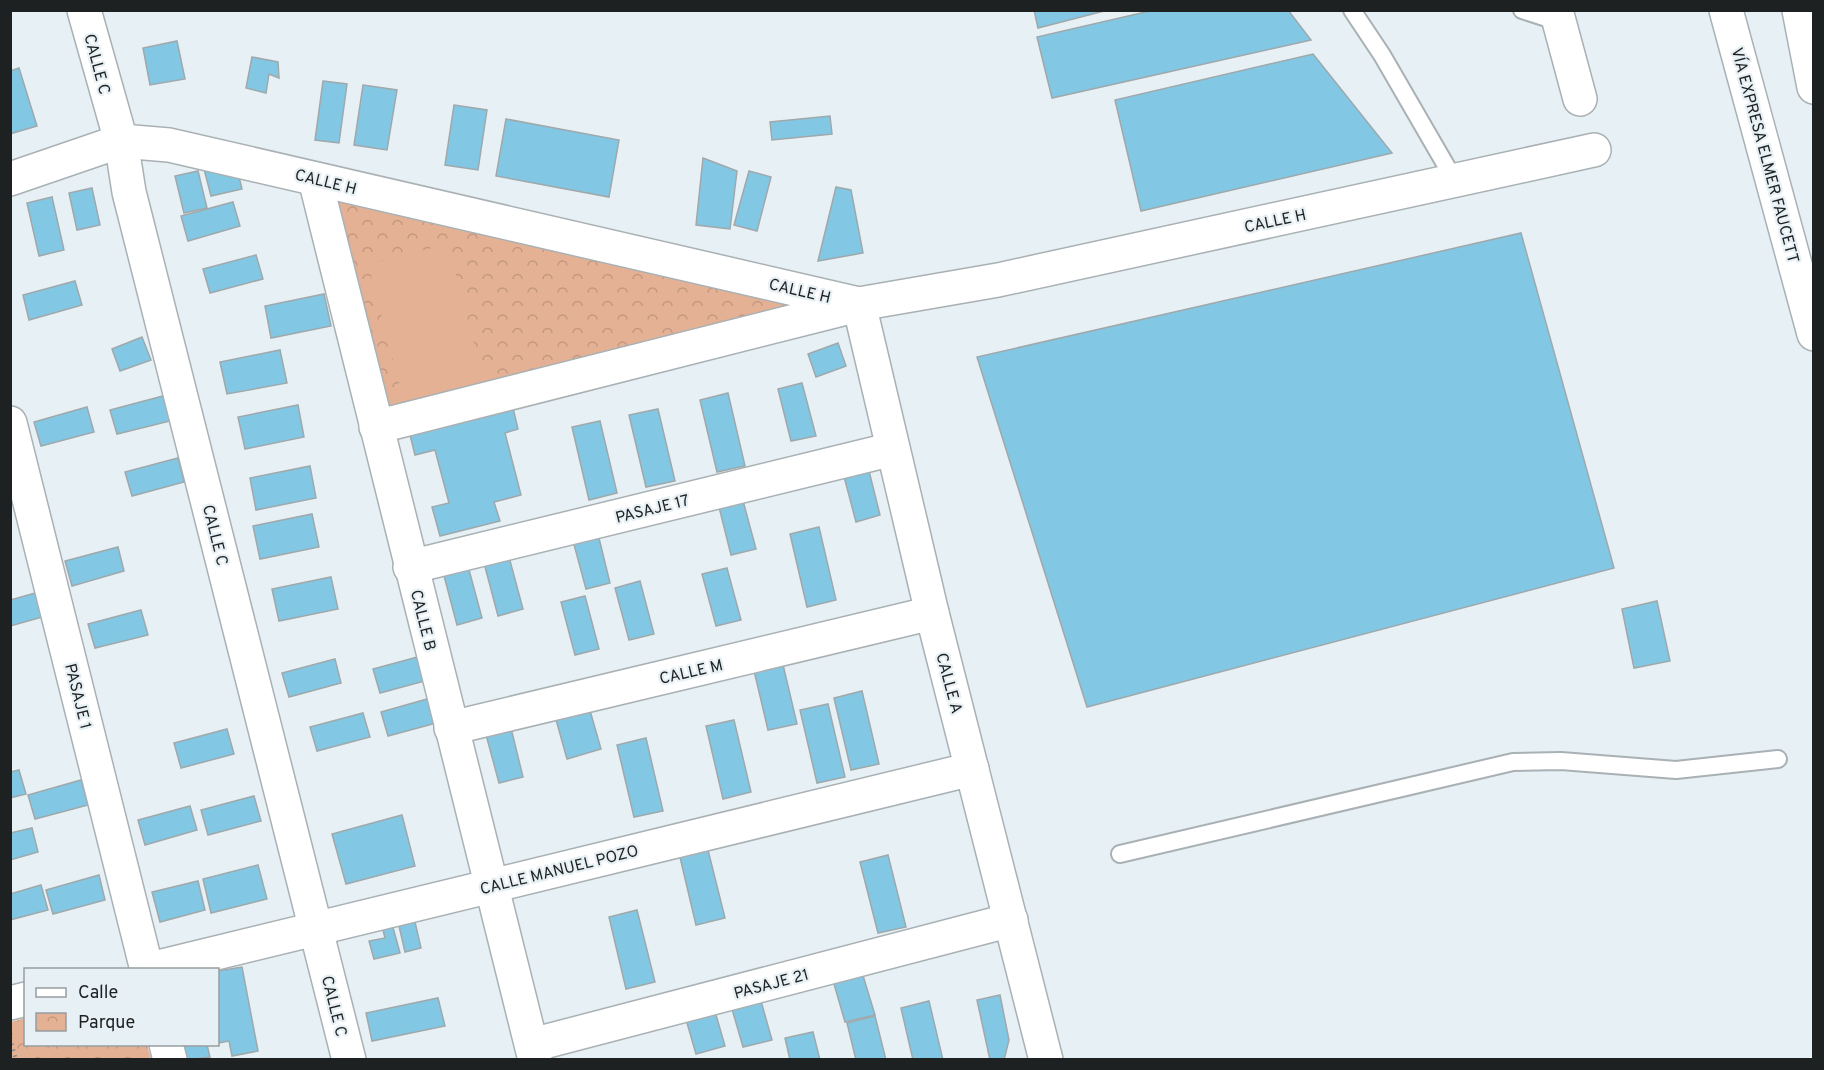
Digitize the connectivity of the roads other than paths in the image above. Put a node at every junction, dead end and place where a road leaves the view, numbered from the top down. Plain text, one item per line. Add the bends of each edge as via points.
1 (84, 10) edge
2 (1352, 10) edge
3 (1522, 10) edge
4 (1726, 10) edge
5 (1799, 10) edge
6 (1557, 16) edge
7 (1814, 87) edge
8 (1580, 99) dead end
9 (121, 141) junction
10 (1594, 150) dead end
11 (10, 179) edge
12 (315, 179) junction
13 (1455, 181) junction
14 (859, 304) junction
15 (1814, 334) edge
16 (10, 423) edge
17 (376, 427) junction
18 (893, 449) junction
19 (410, 567) junction
20 (932, 613) junction
21 (451, 728) junction
22 (1778, 759) dead end
23 (972, 769) junction
24 (1120, 854) dead end
25 (490, 886) junction
26 (1011, 920) junction
27 (316, 928) junction
28 (147, 968) edge
29 (151, 968) edge
30 (533, 1052) edge
31 (349, 1059) edge
32 (1046, 1059) edge

1 - 9 main road, CALLE C
2 - 13 lane
3 - 6 lane
4 - 15 main road, VÍA EXPRESA ELMER FAUCETT
5 - 7 main road
6 - 8 main road
9 - 11 main road, CALLE H
9 - 12 main road, CALLE H via 169,146
9 - 27 main road, CALLE C via 129,192
10 - 13 main road, CALLE H
12 - 14 main road, CALLE H
12 - 17 main road, CALLE B
13 - 14 main road, CALLE H via 998,280
14 - 17 main road
14 - 18 main road, CALLE A
16 - 28 main road, PASAJE 1
17 - 19 main road, CALLE B
18 - 19 main road, PASAJE 17
18 - 20 main road, CALLE A
19 - 21 main road, CALLE B
20 - 21 main road, CALLE M
20 - 23 main road, CALLE A
21 - 25 main road, CALLE B
22 - 24 lane via 1676,770 1561,761 1513,762
23 - 25 main road, CALLE MANUEL POZO
23 - 26 main road, CALLE A
25 - 27 main road, CALLE MANUEL POZO
25 - 30 main road, CALLE B
26 - 30 main road, PASAJE 21
26 - 32 main road, CALLE A
27 - 29 main road, CALLE MANUEL POZO
27 - 31 main road, CALLE C

